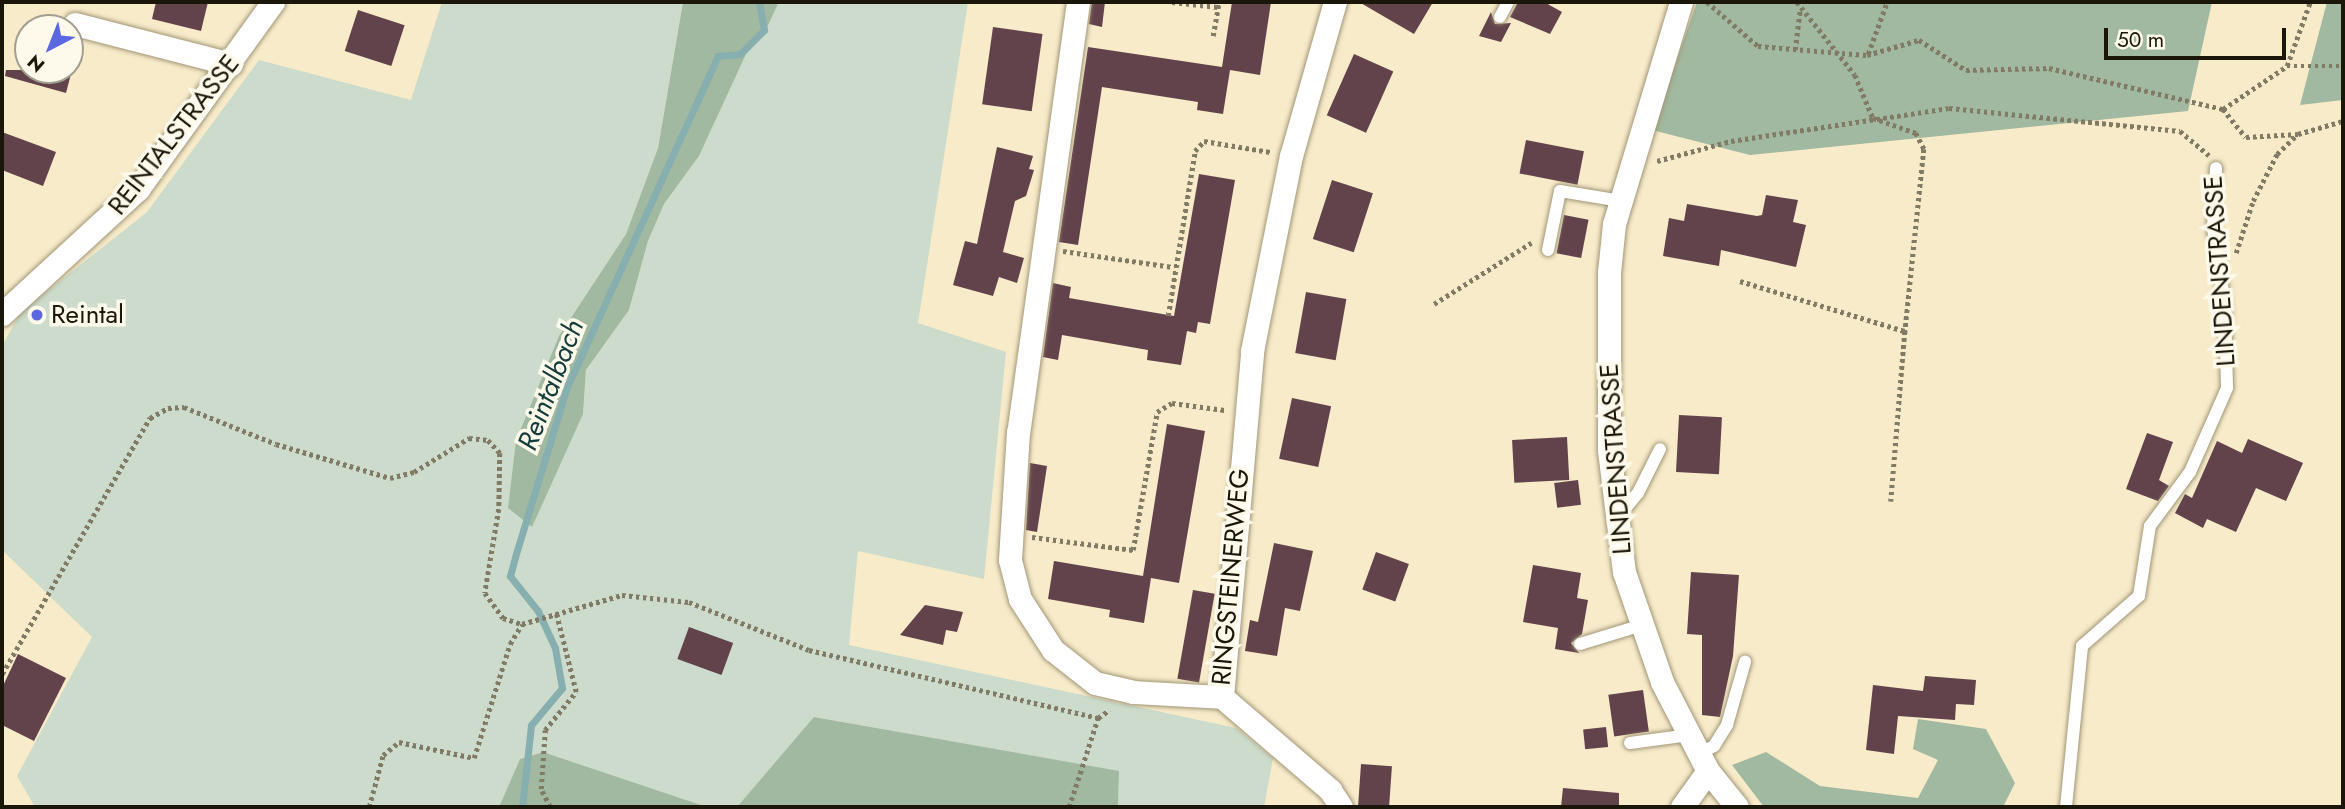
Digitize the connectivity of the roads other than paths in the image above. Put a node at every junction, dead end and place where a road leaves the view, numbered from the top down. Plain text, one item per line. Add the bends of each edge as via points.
1 (272, 2) edge
2 (1078, 2) edge
3 (1335, 2) edge
4 (1508, 2) edge
5 (1681, 2) edge
6 (1500, 17) dead end
7 (84, 26) edge
8 (231, 64) junction
9 (2216, 168) road end
10 (1621, 201) junction
11 (1548, 247) road end
12 (2, 314) edge
13 (1660, 449) dead end
14 (1616, 520) junction
15 (1642, 625) junction
16 (1580, 644) dead end
17 (1745, 662) dead end
18 (1222, 697) junction
19 (1630, 743) dead end
20 (1699, 753) junction
21 (1341, 807) edge
22 (1682, 807) edge
23 (1737, 807) edge
24 (2066, 807) edge

1 - 8 street, REINTALSTRASSE
2 - 18 street, RINGSTEINERWEG via 1008,533 1020,599 1053,650 1095,683 1133,692
3 - 18 street, RINGSTEINERWEG via 1291,156 1252,351
4 - 6 lane
5 - 10 street, LINDENSTRASSE
7 - 8 street
8 - 12 street, REINTALSTRASSE via 123,206
9 - 24 lane, LINDENSTRASSE via 2213,228 2225,304 2227,388 2190,472 2150,526 2139,596 2082,646
10 - 11 lane via 1560,191
10 - 14 street, LINDENSTRASSE via 1609,272 1609,450
13 - 14 lane via 1638,493
14 - 15 street, LINDENSTRASSE via 1624,572
15 - 16 lane
15 - 20 street, LINDENSTRASSE via 1662,682
17 - 20 lane via 1727,725 1714,746
18 - 21 street via 1330,790
19 - 20 lane
20 - 22 street
20 - 23 street, LINDENSTRASSE

